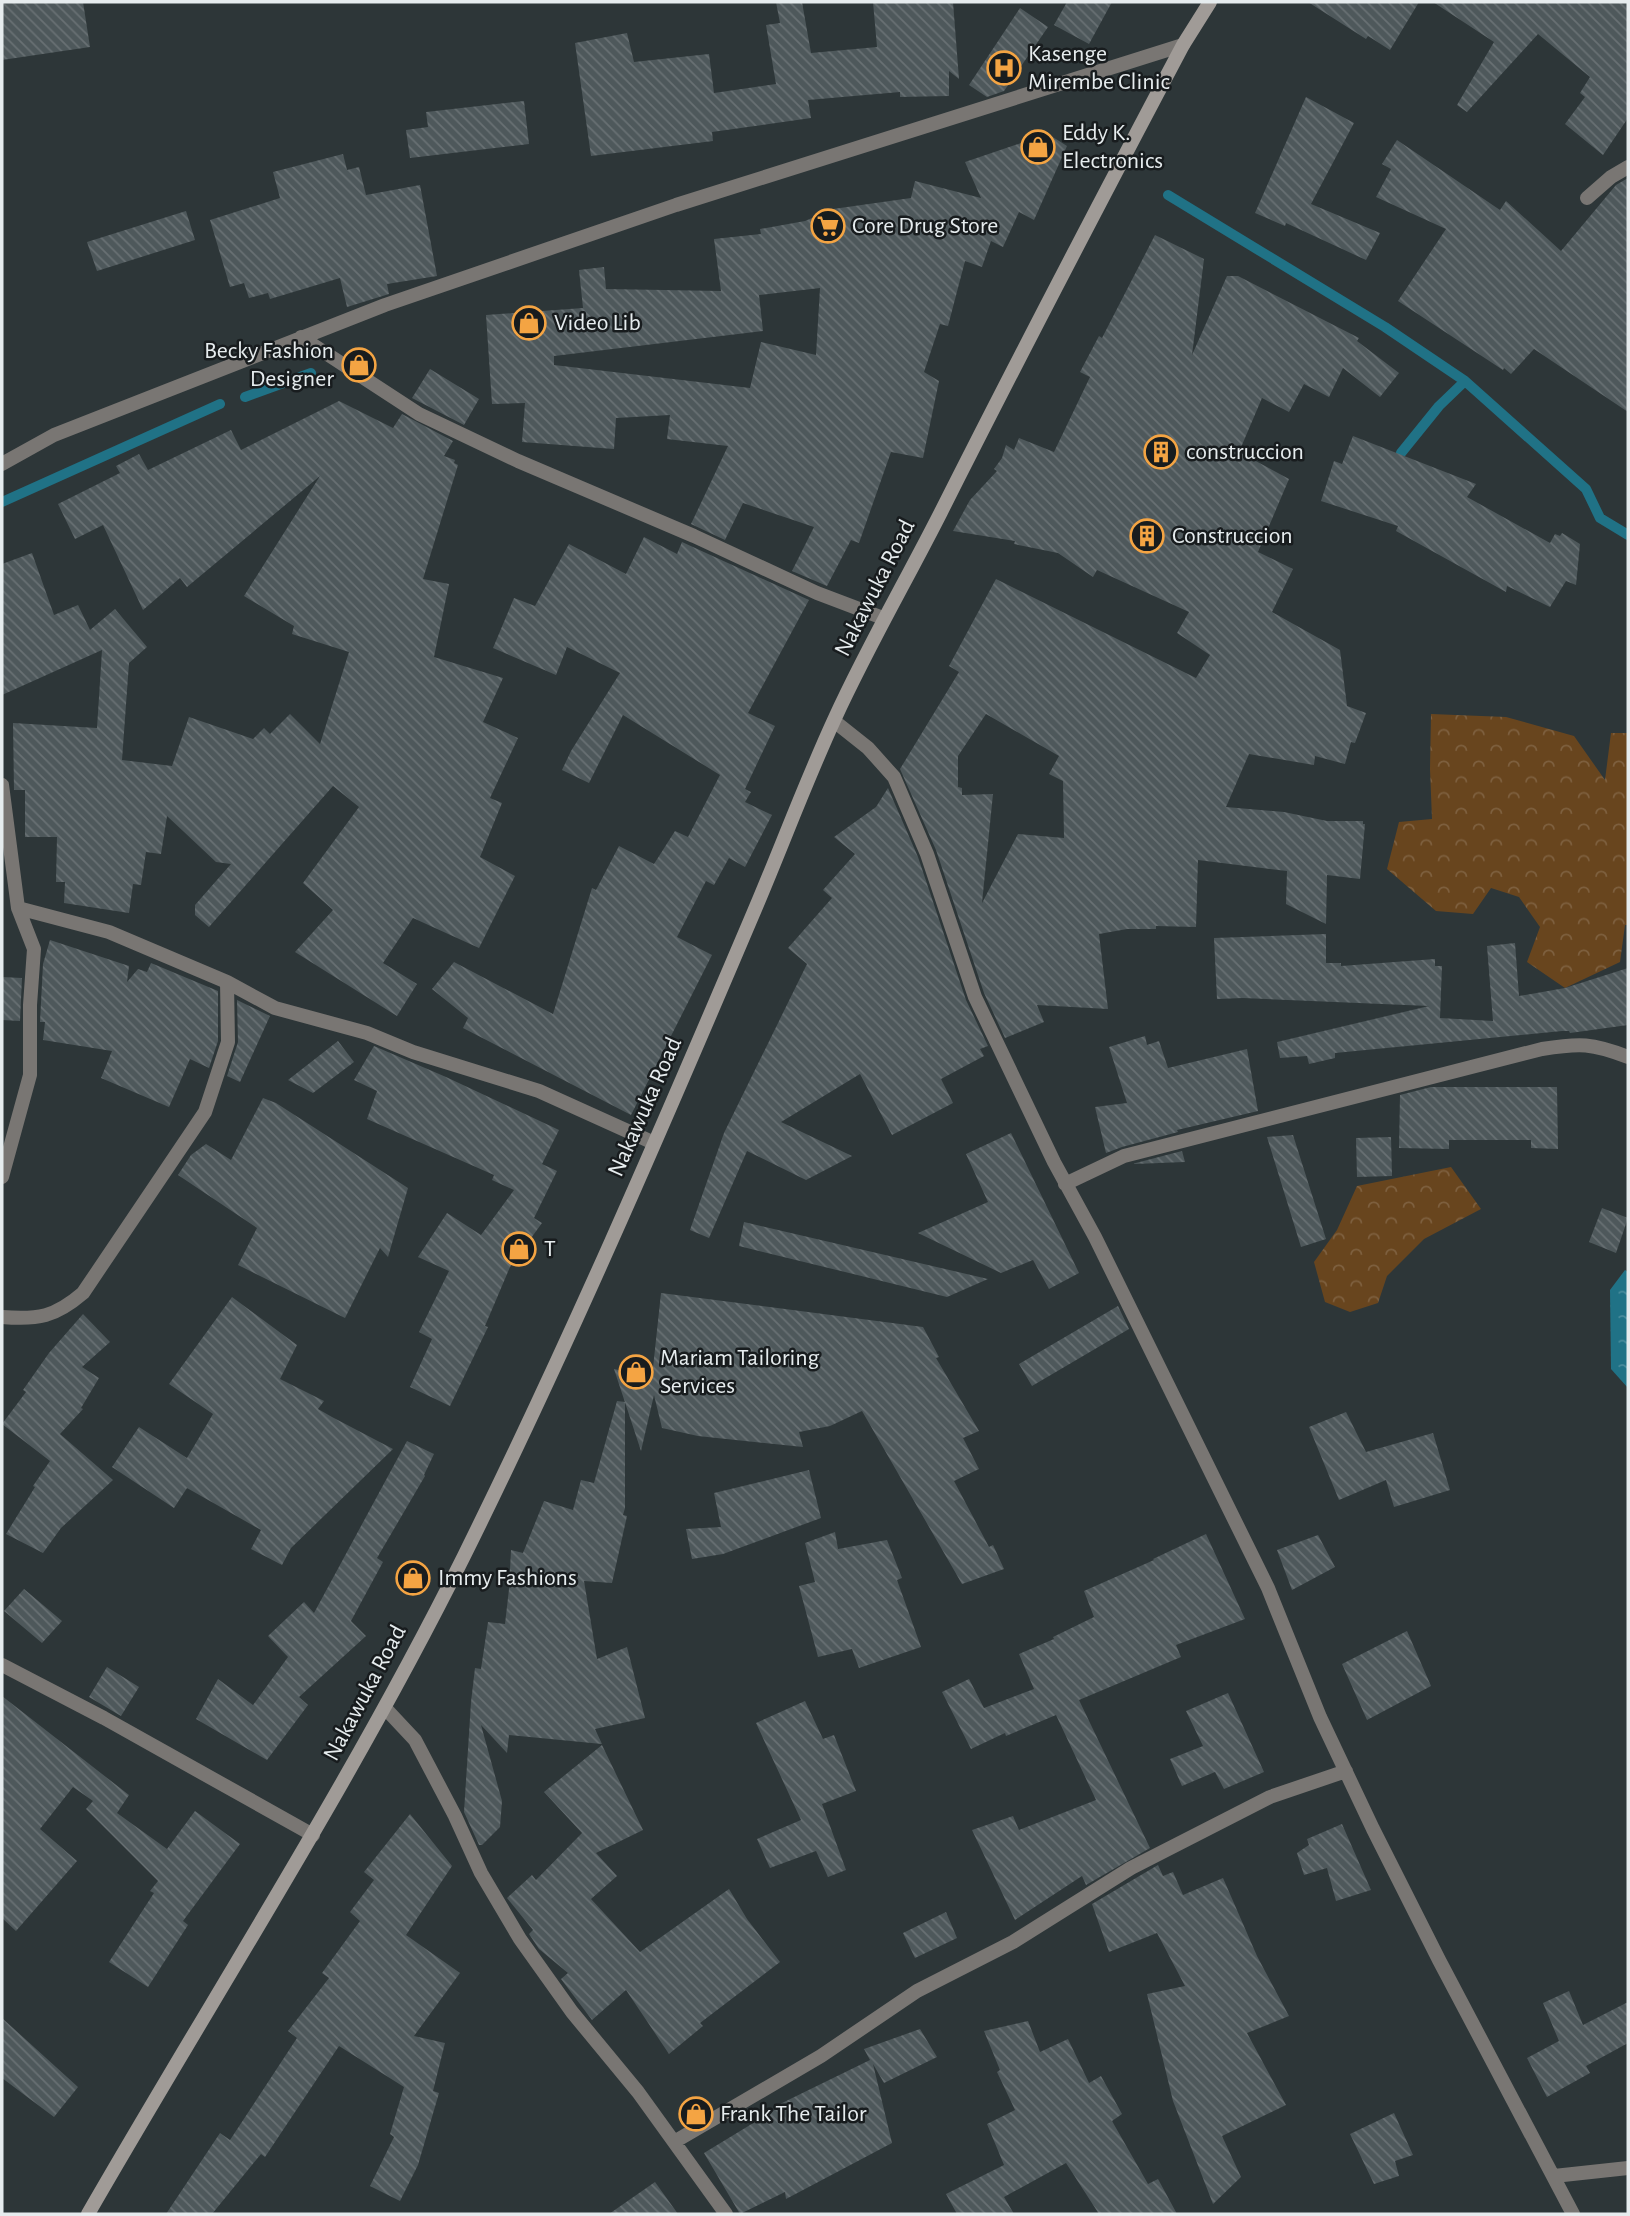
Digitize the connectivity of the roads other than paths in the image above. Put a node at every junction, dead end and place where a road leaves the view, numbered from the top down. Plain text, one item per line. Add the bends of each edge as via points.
1 (1210, 2) edge
2 (1183, 45) junction
3 (1628, 167) edge
4 (1587, 198) dead end
5 (301, 337) junction
6 (2, 464) edge
7 (883, 618) junction
8 (834, 721) junction
9 (2, 785) edge
10 (18, 908) junction
11 (227, 982) junction
12 (1628, 1057) edge
13 (654, 1143) junction
14 (2, 1177) edge
15 (1065, 1184) junction
16 (2, 1317) edge
17 (2, 1665) edge
18 (385, 1708) junction
19 (1346, 1771) junction
20 (313, 1835) junction
21 (674, 2142) junction
22 (1628, 2168) edge
23 (1554, 2176) junction
24 (88, 2214) edge
25 (726, 2214) edge
26 (1573, 2214) edge

1 - 2 main road, Nakawuka Road
2 - 5 street via 676,205
2 - 7 main road, Nakawuka Road
3 - 4 street
5 - 6 street via 54,435
5 - 7 street via 432,420 817,593
7 - 8 main road, Nakawuka Road
8 - 13 main road, Nakawuka Road
8 - 15 street via 894,777 927,854 975,997
9 - 10 street
10 - 11 street via 110,932
10 - 14 street via 34,949 30,1075
11 - 13 street via 275,1008 367,1032 412,1052 539,1091
11 - 16 street via 228,1042 205,1112 83,1293 46,1317
12 - 15 street via 1578,1044 1542,1049 1124,1156
13 - 18 main road, Nakawuka Road via 564,1347
15 - 19 street via 1268,1588
17 - 20 street
18 - 20 main road, Nakawuka Road
18 - 21 street via 415,1740 481,1873 520,1939
19 - 21 street via 1270,1797 1131,1868 1013,1942 917,1991 821,2056
19 - 23 street via 1439,1960
20 - 24 main road, Nakawuka Road
21 - 25 street
22 - 23 street
23 - 26 street

